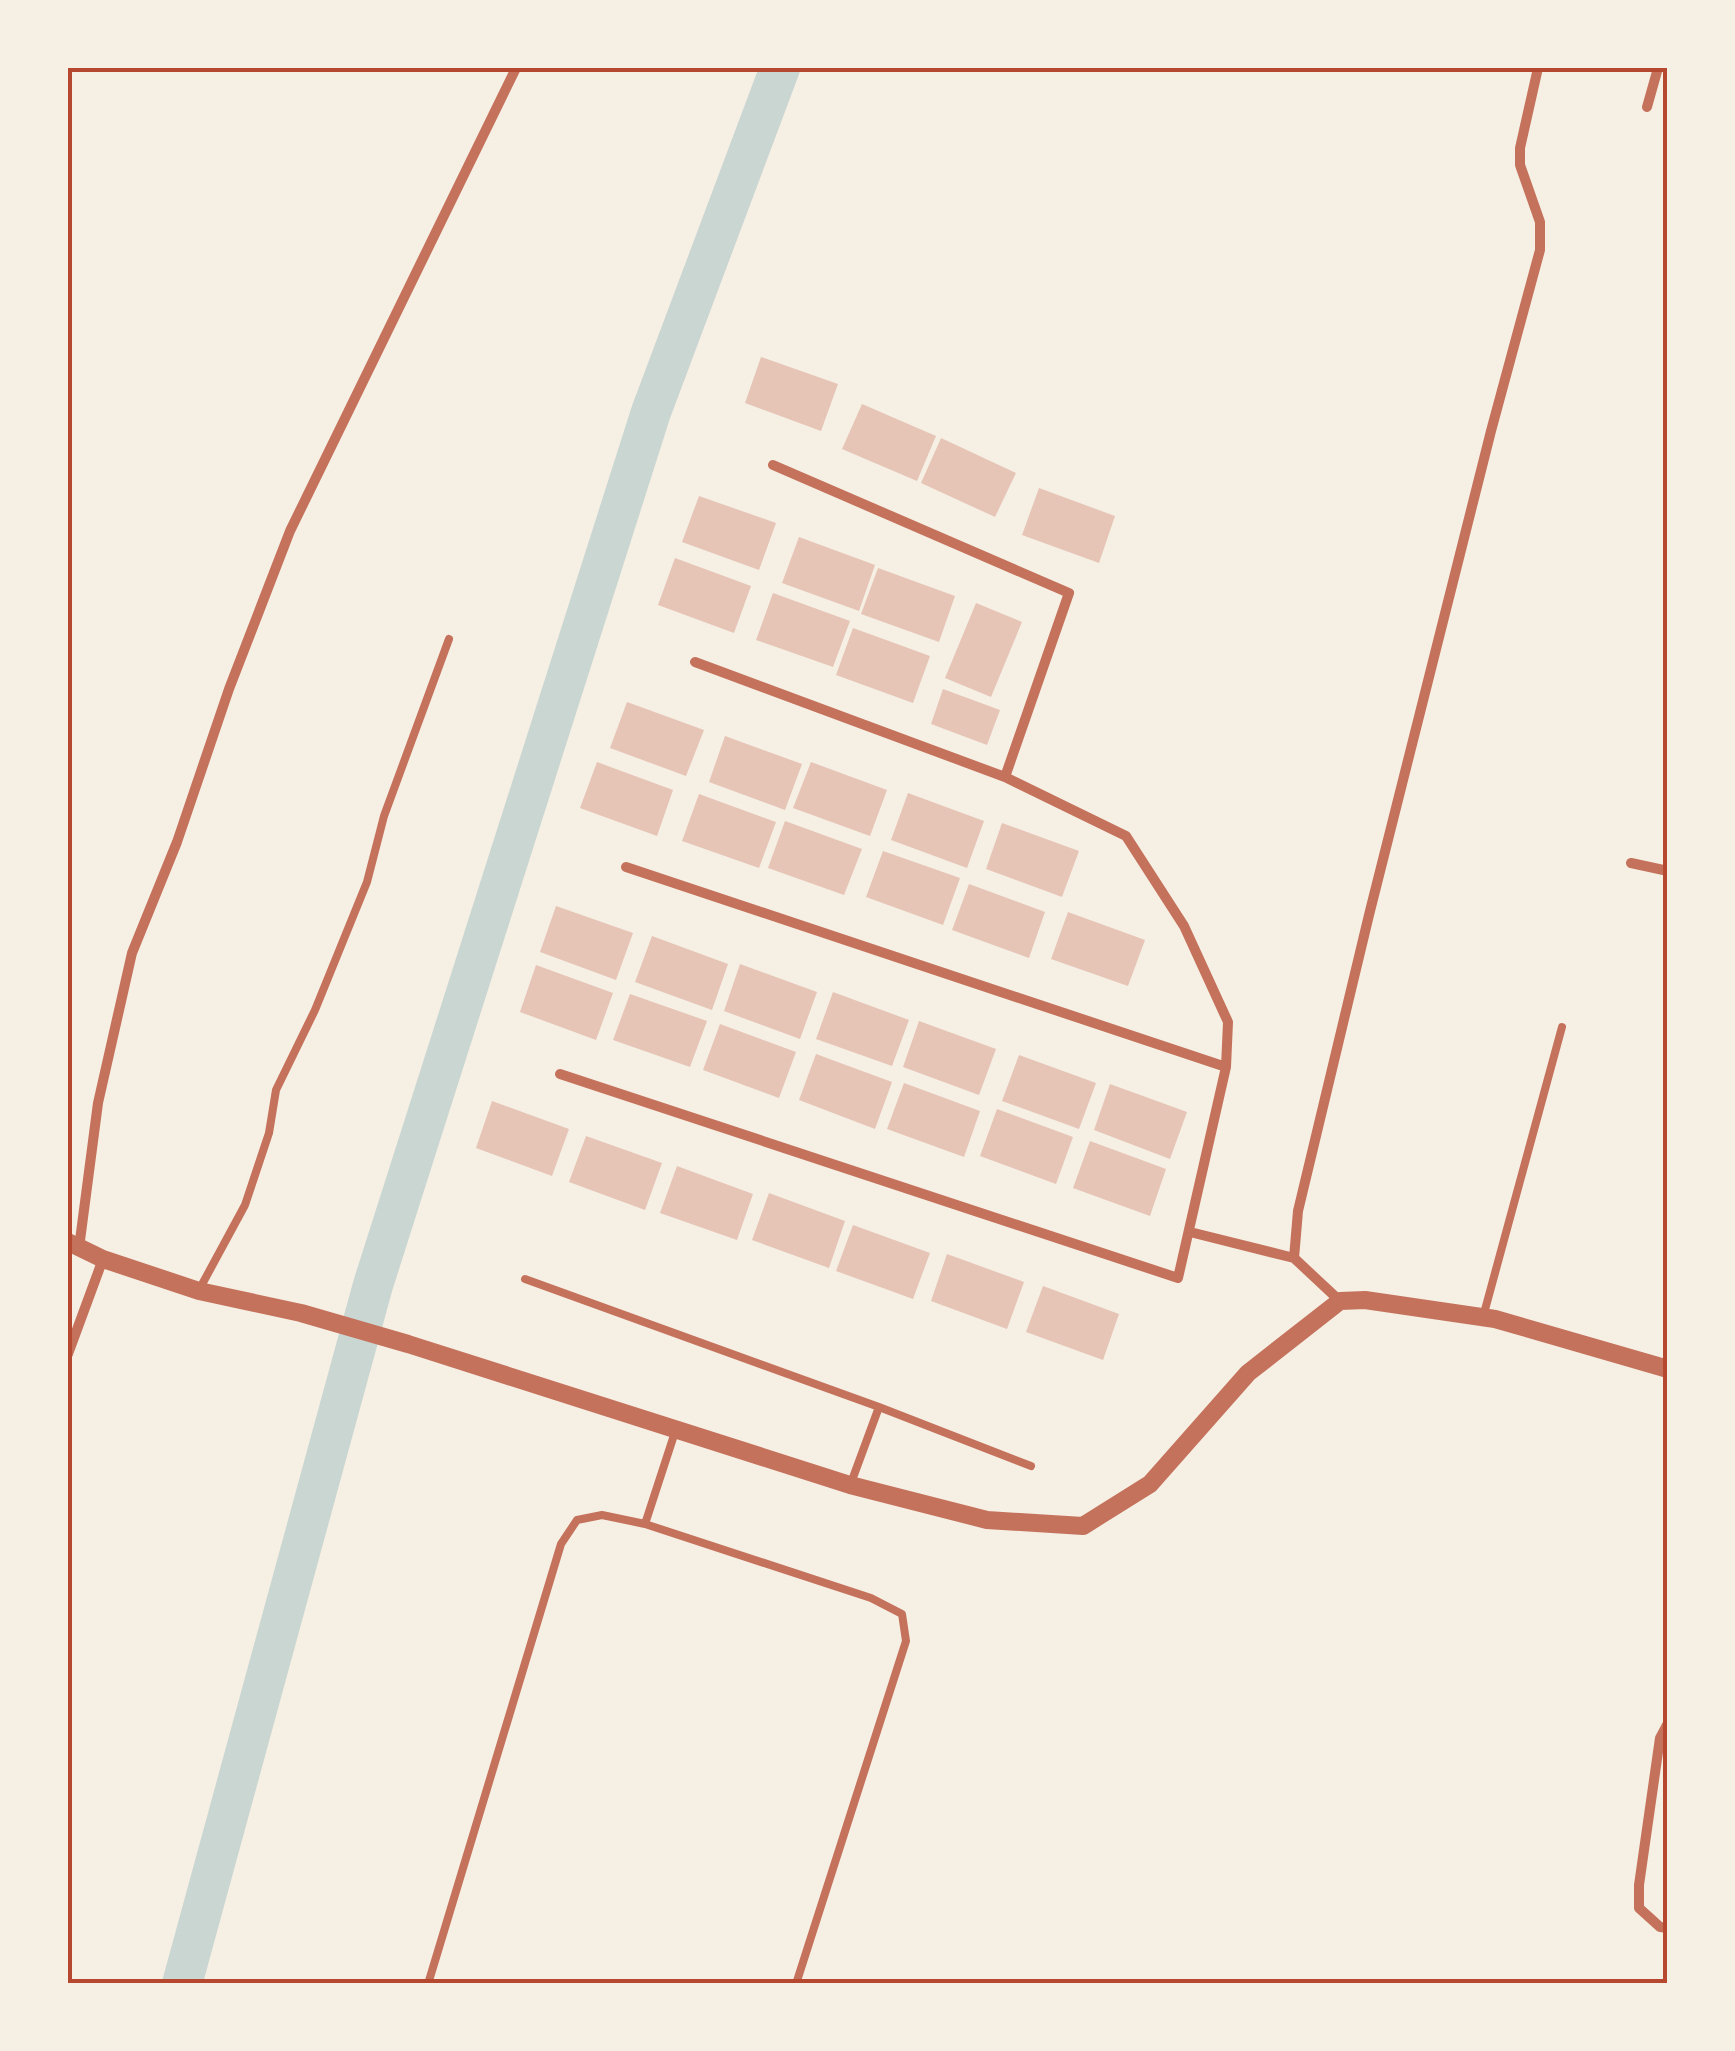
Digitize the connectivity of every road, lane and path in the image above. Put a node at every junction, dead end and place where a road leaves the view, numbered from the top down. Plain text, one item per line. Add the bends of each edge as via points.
1 (516, 68) edge
2 (1538, 68) edge
3 (1658, 68) edge
4 (1646, 107) dead end
5 (773, 465) dead end
6 (448, 639) dead end
7 (694, 662) dead end
8 (1005, 778) junction
9 (1631, 863) dead end
10 (626, 867) dead end
11 (1668, 871) edge
12 (1562, 1027) dead end
13 (1226, 1067) junction
14 (560, 1074) dead end
15 (1190, 1232) junction
16 (73, 1245) edge
17 (1294, 1258) junction
18 (103, 1259) junction
19 (525, 1279) dead end
20 (198, 1291) junction
21 (1340, 1301) junction
22 (1482, 1317) junction
23 (68, 1354) edge
24 (1668, 1369) edge
25 (880, 1408) junction
26 (676, 1429) junction
27 (1031, 1466) dead end
28 (850, 1485) junction
29 (645, 1524) junction
30 (1668, 1723) edge
31 (1668, 1928) edge
32 (428, 1984) edge
33 (796, 1984) edge

1 - 16 street via 290,532 229,689 132,953
2 - 17 street via 1520,165 1540,222 1540,250 1369,915 1304,1182
3 - 4 street
5 - 8 street via 1069,593
6 - 20 lane via 367,882 276,1090 246,1205
7 - 8 street
8 - 13 street via 1126,836 1184,926 1228,1022
9 - 11 street
10 - 13 street
12 - 22 lane
13 - 15 street
14 - 15 street via 1178,1278
15 - 17 street
16 - 18 street
17 - 21 street
18 - 20 street
18 - 23 street
19 - 25 lane
20 - 26 street via 302,1313
21 - 22 street
21 - 28 street via 1248,1373 1150,1484 1083,1526 987,1520
22 - 24 street
25 - 27 lane
25 - 28 lane
26 - 28 street
26 - 29 lane
29 - 32 lane via 602,1515 576,1520 562,1544
29 - 33 lane via 902,1614 906,1641
30 - 31 street via 1660,1738 1639,1886 1640,1908

